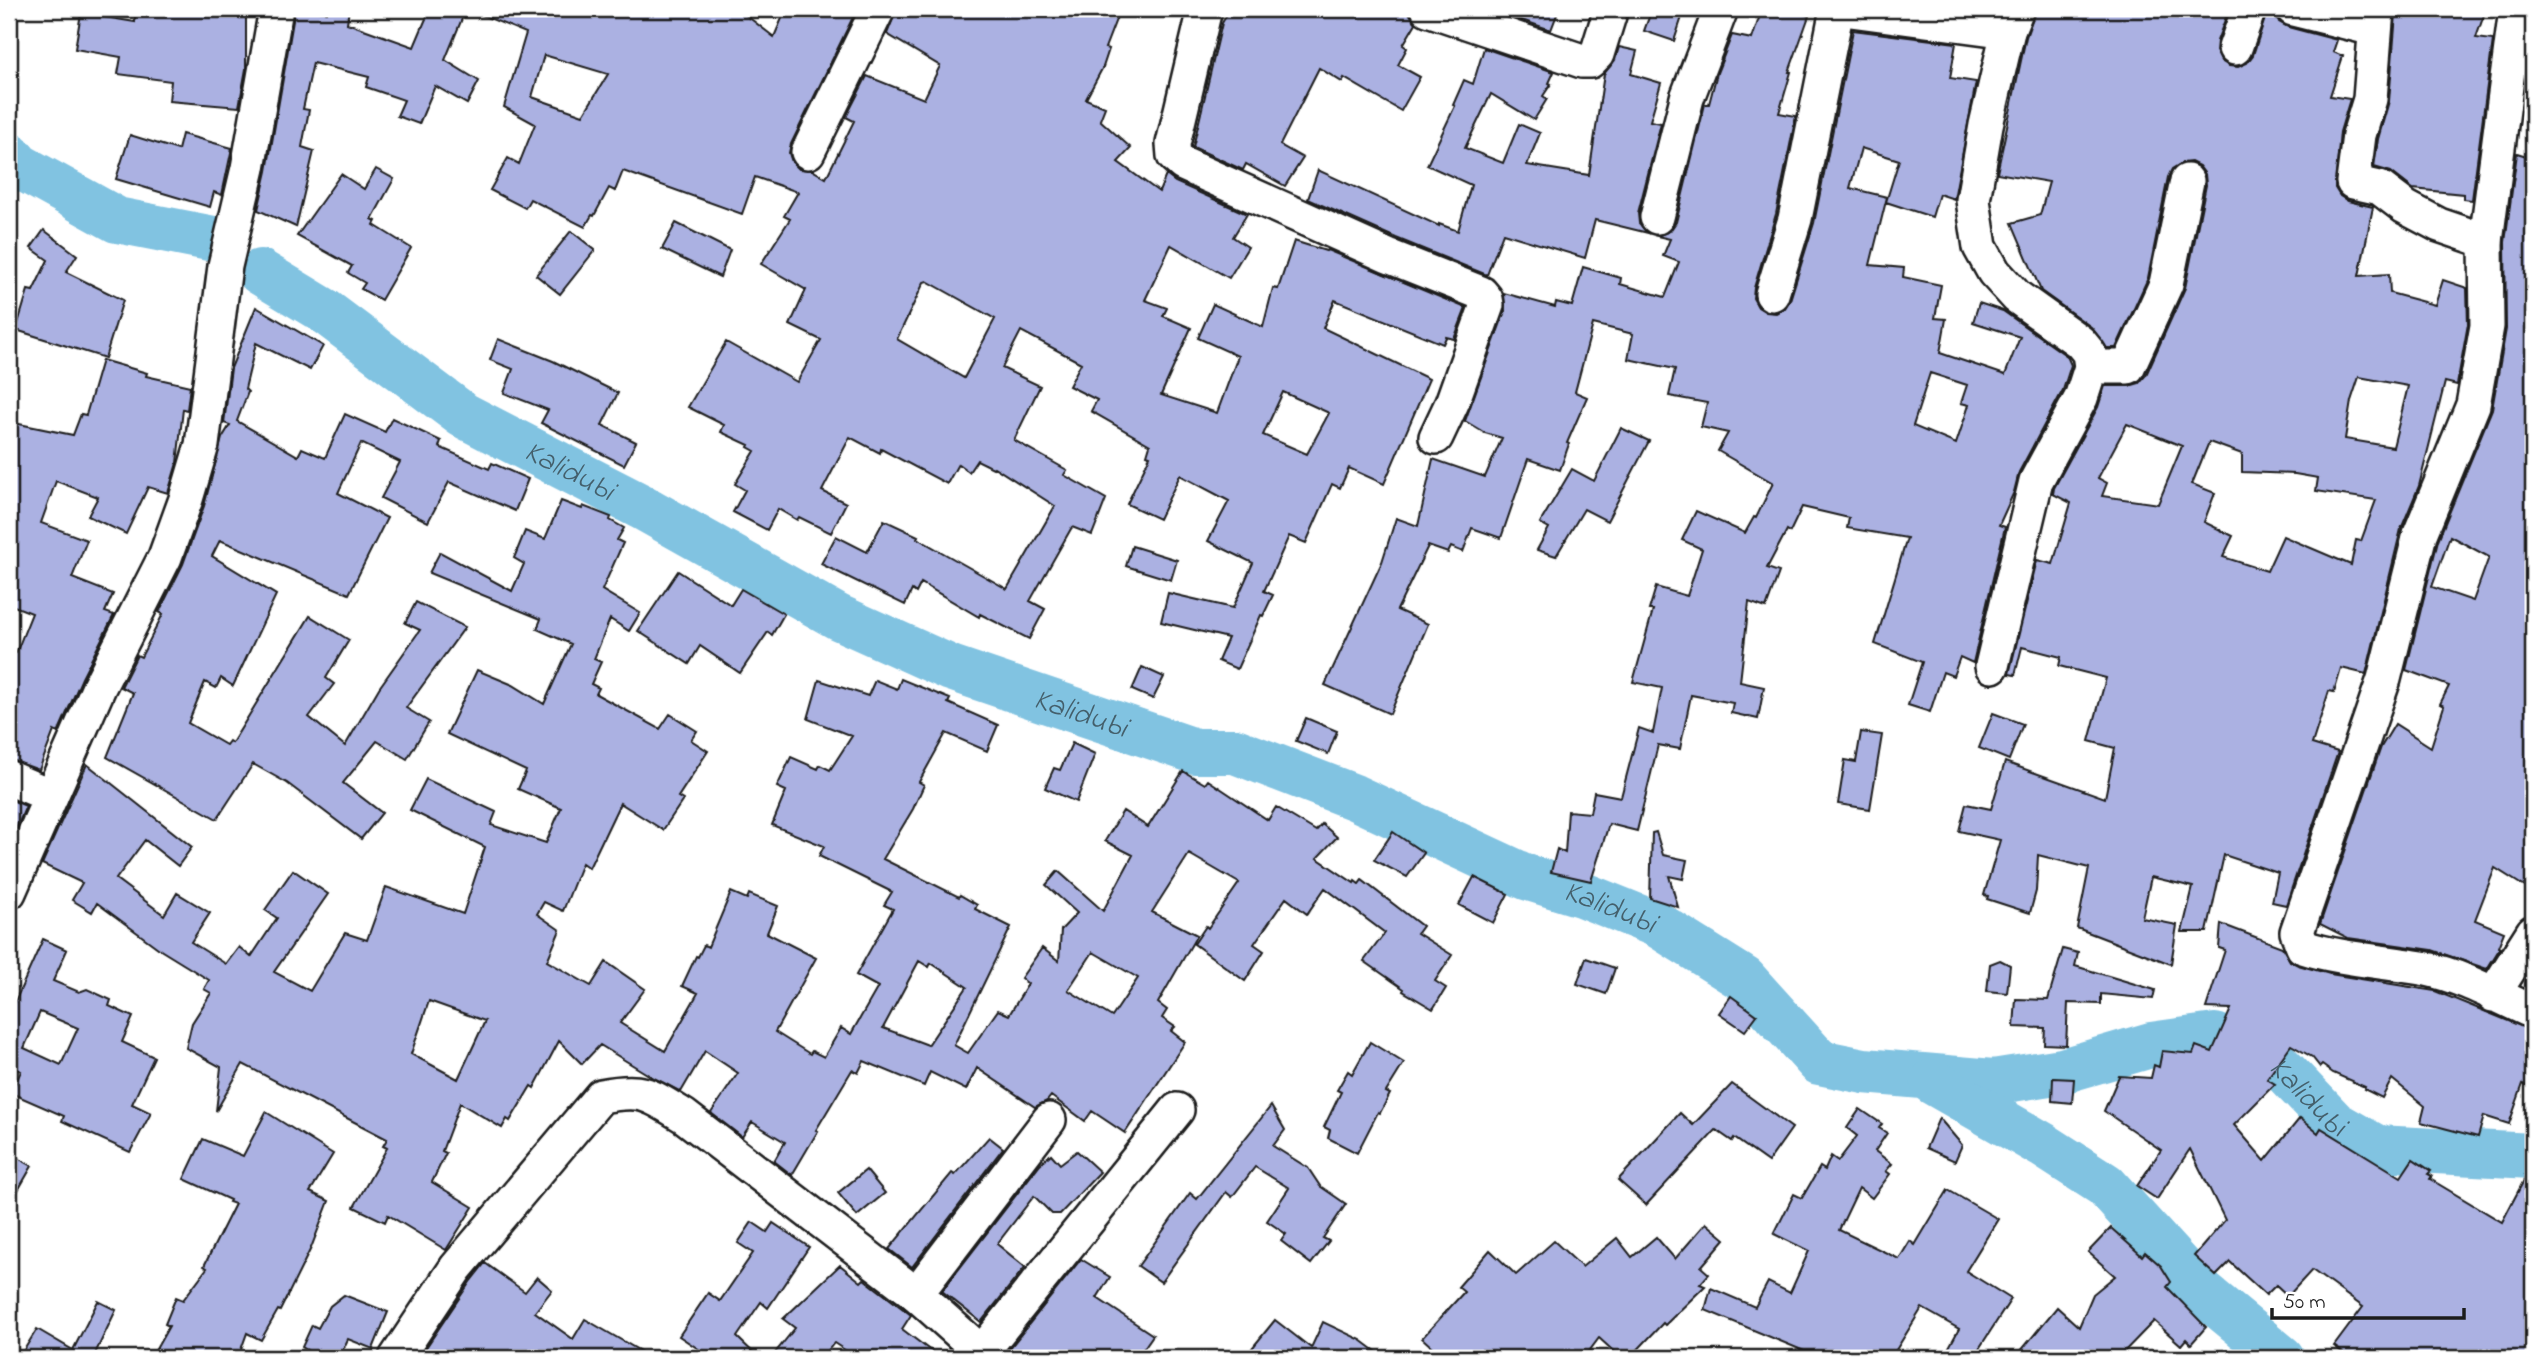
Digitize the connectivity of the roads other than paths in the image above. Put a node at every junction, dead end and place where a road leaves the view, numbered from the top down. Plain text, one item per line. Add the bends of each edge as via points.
1 (276, 9) edge
2 (877, 9) edge
3 (1205, 9) edge
4 (1428, 9) edge
5 (1611, 9) edge
6 (1721, 9) edge
7 (1837, 9) edge
8 (1843, 9) edge
9 (2249, 9) edge
10 (2292, 9) edge
11 (2516, 9) edge
12 (2375, 19) edge
13 (2012, 20) edge
14 (2235, 48) dead end
15 (808, 152) dead end
16 (2187, 181) dead end
17 (1657, 217) dead end
18 (2486, 241) junction
19 (1772, 295) dead end
20 (2091, 367) junction
21 (1436, 437) dead end
22 (1992, 666) dead end
23 (9, 778) edge
24 (51, 796) junction
25 (9, 892) edge
26 (2533, 932) edge
27 (2493, 995) junction
28 (2533, 1012) edge
29 (1177, 1110) dead end
30 (1049, 1121) dead end
31 (916, 1294) junction
32 (979, 1355) edge
33 (396, 1358) edge

1 - 24 street via 225,266 202,445 187,499 165,556
2 - 15 street
3 - 21 street via 1174,156 1183,164 1486,299
4 - 5 street via 1591,61
6 - 17 street via 1687,98
7 - 19 street via 1795,219
8 - 13 street
9 - 14 street
10 - 12 street
11 - 18 street
12 - 18 street via 2370,99 2359,135 2353,182 2380,188 2439,225
13 - 20 street via 1973,200 1980,247 1994,272 2017,297 2080,342 2089,353
16 - 20 street via 2166,284 2127,367
18 - 27 street via 2487,326 2473,405 2420,534 2385,679 2297,932 2303,947 2324,954 2427,970
20 - 22 street via 2081,398 2036,481
23 - 24 street
24 - 25 street
26 - 27 street
27 - 28 street
29 - 32 street
30 - 31 street
31 - 32 street
31 - 33 street via 684,1116 650,1094 624,1092 601,1096 456,1268

